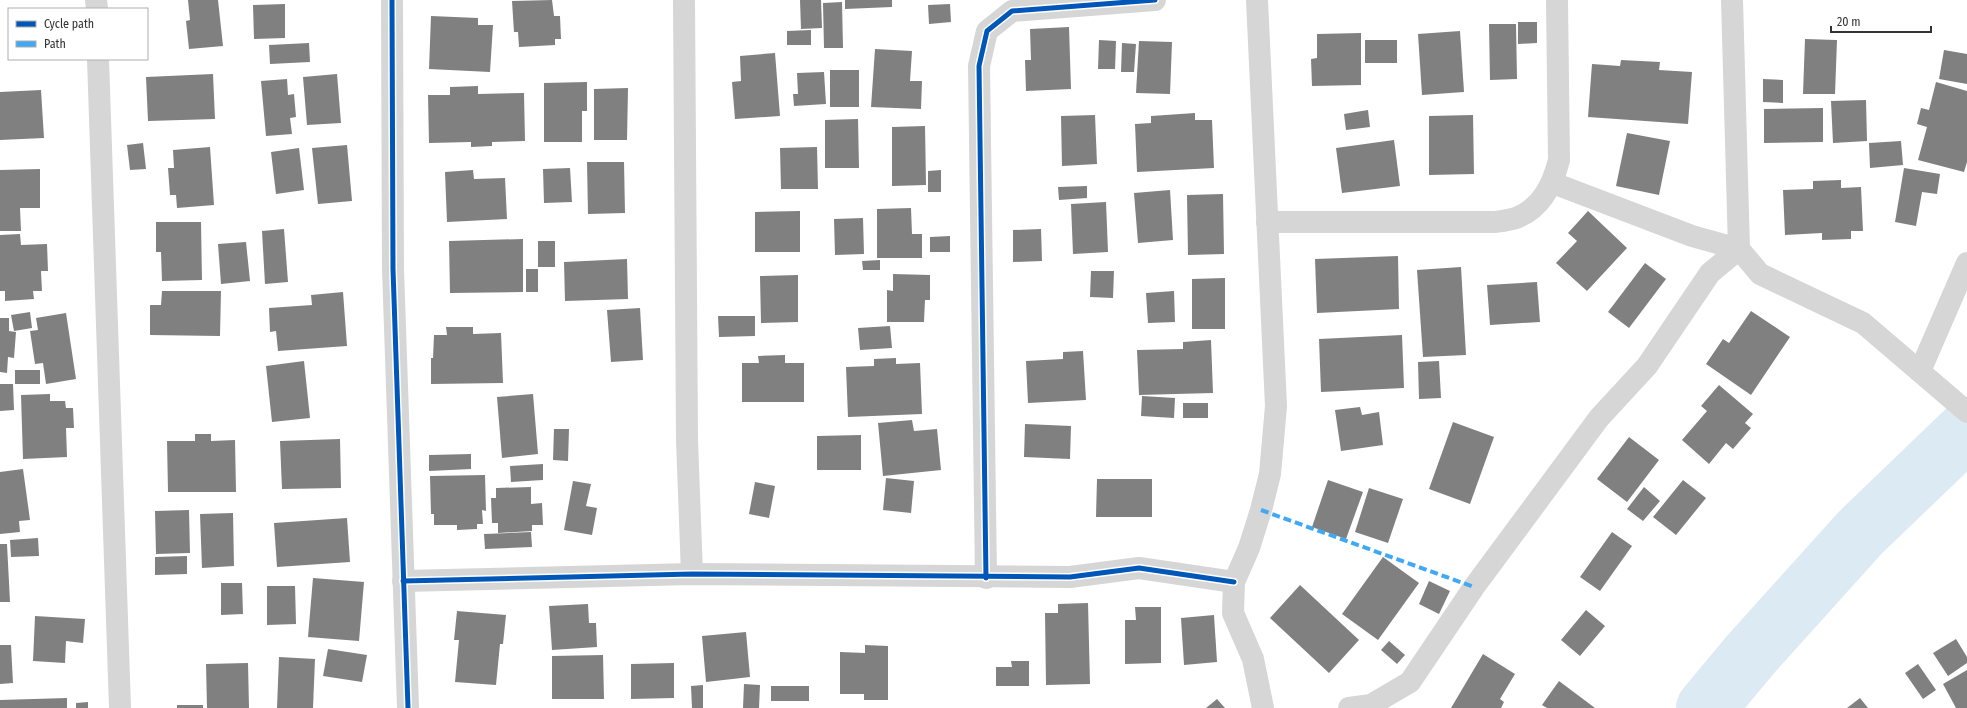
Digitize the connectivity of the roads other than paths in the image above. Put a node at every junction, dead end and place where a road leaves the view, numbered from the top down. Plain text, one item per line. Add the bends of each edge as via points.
1 (392, 0) edge
2 (684, 0) edge
3 (1155, 0) edge
4 (1257, 0) edge
5 (1557, 0) edge
6 (1732, 0) edge
7 (1005, 6) edge
8 (98, 60) edge
9 (1553, 183) junction
10 (1267, 222) junction
11 (1739, 249) junction
12 (1967, 264) edge
13 (1920, 371) junction
14 (1961, 406) edge
15 (692, 574) junction
16 (986, 578) junction
17 (404, 581) junction
18 (1234, 582) junction
19 (120, 708) edge
20 (408, 708) edge
21 (1263, 708) edge
22 (1349, 708) edge

1 - 17 street via 393,269
2 - 15 street via 687,440
3 - 7 street
4 - 10 street
5 - 9 street via 1559,160
6 - 11 street
7 - 16 street via 987,31 979,66
8 - 19 street
9 - 10 street via 1539,203 1517,217 1495,222
9 - 11 street via 1692,236
10 - 18 street via 1276,406 1270,474 1250,548
11 - 13 street via 1760,274 1863,323
11 - 22 street via 1710,272 1647,366 1599,418 1494,558 1410,682 1371,705
12 - 13 street
13 - 14 street
15 - 16 street
15 - 17 street
16 - 18 street via 1070,577 1139,568
17 - 20 street
18 - 21 street via 1233,613 1253,659

